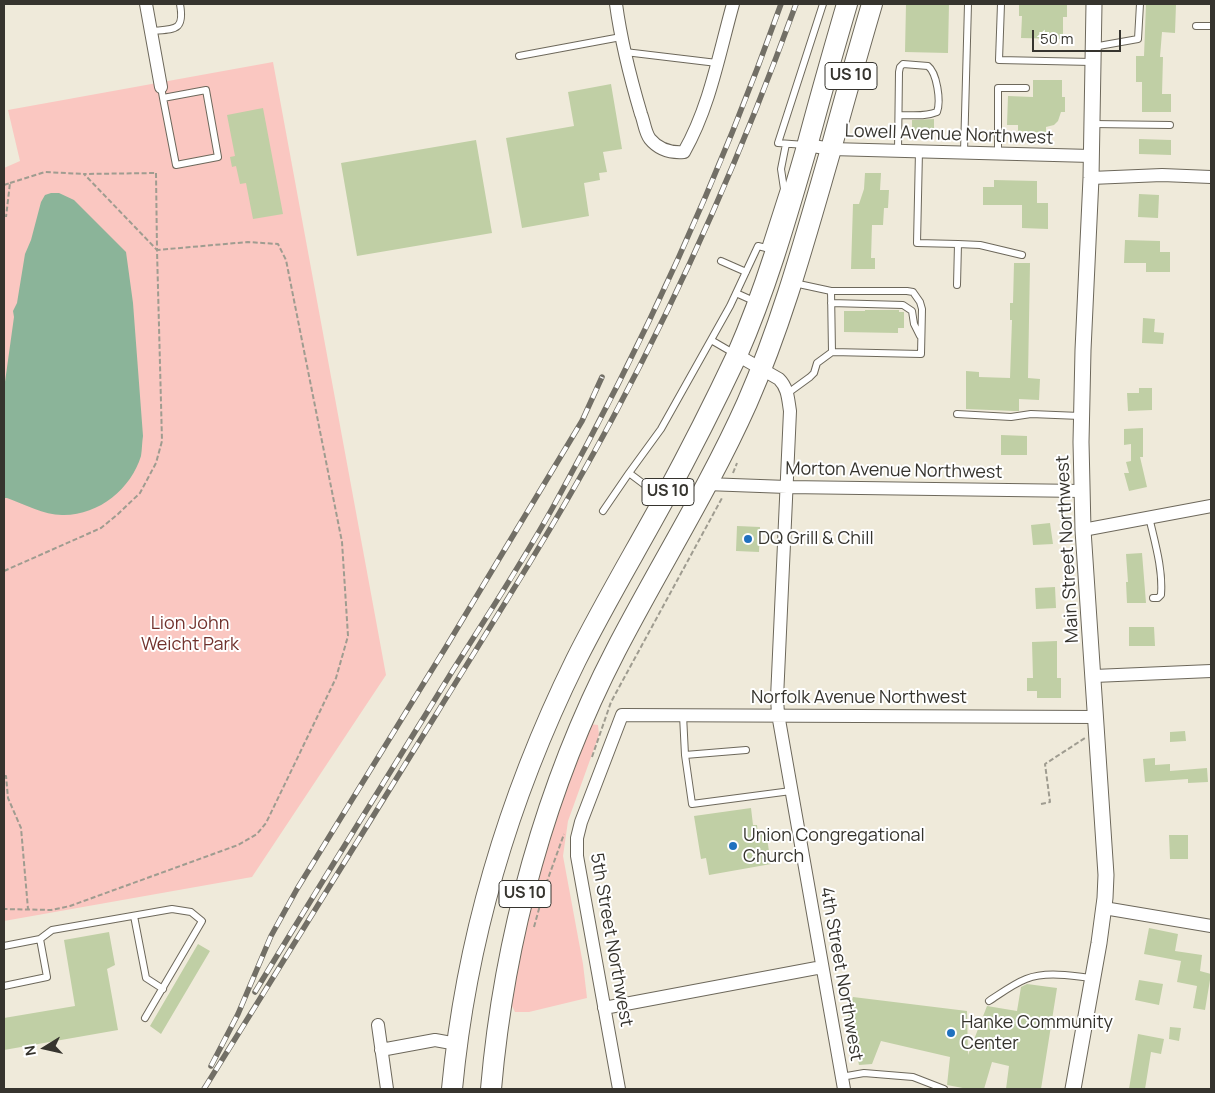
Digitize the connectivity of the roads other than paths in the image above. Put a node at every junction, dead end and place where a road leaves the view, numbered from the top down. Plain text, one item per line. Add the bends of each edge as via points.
1 (146, 4) edge
2 (180, 4) edge
3 (616, 4) edge
4 (733, 4) edge
5 (823, 4) edge
6 (847, 4) edge
7 (872, 4) edge
8 (968, 4) edge
9 (1001, 4) edge
10 (1094, 4) edge
11 (1140, 4) edge
12 (1196, 26) dead end
13 (1211, 26) edge
14 (150, 30) junction
15 (621, 37) junction
16 (1093, 47) junction
17 (625, 52) junction
18 (520, 56) dead end
19 (1093, 62) junction
20 (717, 63) junction
21 (1026, 88) dead end
22 (162, 93) junction
23 (899, 115) junction
24 (1092, 124) junction
25 (1170, 125) dead end
26 (786, 144) junction
27 (807, 145) junction
28 (831, 149) junction
29 (898, 151) junction
30 (919, 151) junction
31 (964, 152) junction
32 (998, 153) junction
33 (1091, 156) junction
34 (1211, 177) edge
35 (1091, 178) junction
36 (958, 244) junction
37 (770, 249) junction
38 (1022, 255) dead end
39 (721, 260) dead end
40 (746, 272) junction
41 (793, 282) junction
42 (957, 285) dead end
43 (831, 291) junction
44 (736, 293) junction
45 (758, 302) junction
46 (831, 303) junction
47 (711, 340) junction
48 (921, 340) junction
49 (832, 352) junction
50 (736, 355) junction
51 (761, 370) junction
52 (788, 393) junction
53 (957, 414) dead end
54 (1082, 416) junction
55 (629, 473) junction
56 (706, 484) junction
57 (787, 487) junction
58 (1082, 491) junction
59 (664, 499) junction
60 (1211, 506) edge
61 (603, 511) dead end
62 (1150, 517) junction
63 (1083, 530) junction
64 (1153, 598) dead end
65 (1211, 671) edge
66 (1094, 676) junction
67 (778, 714) junction
68 (622, 715) joint
69 (683, 715) junction
70 (1097, 724) junction
71 (746, 750) dead end
72 (685, 755) junction
73 (791, 791) junction
74 (1104, 908) junction
75 (134, 916) junction
76 (1211, 926) edge
77 (40, 939) junction
78 (4, 946) edge
79 (822, 966) junction
80 (1092, 978) junction
81 (4, 986) edge
82 (163, 989) junction
83 (988, 1001) dead end
84 (604, 1008) junction
85 (146, 1018) dead end
86 (378, 1025) dead end
87 (457, 1044) junction
88 (381, 1050) junction
89 (843, 1083) edge
90 (387, 1089) edge
91 (452, 1089) edge
92 (491, 1089) edge
93 (619, 1089) edge
94 (944, 1089) edge
95 (1073, 1089) edge

1 - 14 street
2 - 14 lane via 183,18 180,24 171,29
3 - 15 street
4 - 20 street
5 - 26 lane via 778,143
6 - 27 highway, US 10
7 - 28 highway, US 10
8 - 31 lane
9 - 19 lane via 999,60
10 - 16 street, Main Street Northwest
11 - 16 lane via 1138,39
12 - 13 lane
14 - 22 street
15 - 17 street
15 - 18 lane
16 - 19 street, Main Street Northwest
17 - 20 lane
17 - 20 street via 649,138 660,148 673,153 684,152 695,133
19 - 24 street, Main Street Northwest
21 - 32 lane via 998,88
22 - 22 lane via 206,90 218,157 176,165
23 - 23 lane via 900,67 903,64 924,65 932,69 940,104 937,112
23 - 29 lane
24 - 25 lane
24 - 33 street, Main Street Northwest
26 - 27 lane
26 - 37 lane via 781,169 784,188
27 - 28 street, Lowell Avenue Northwest
27 - 37 highway, US 10
28 - 29 street, Lowell Avenue Northwest
28 - 41 highway, US 10
29 - 30 street, Lowell Avenue Northwest
30 - 31 street, Lowell Avenue Northwest
30 - 36 lane via 917,243
31 - 32 street, Lowell Avenue Northwest
32 - 33 street, Lowell Avenue Northwest
33 - 35 street, Main Street Northwest
34 - 35 street
35 - 54 street, Main Street Northwest
36 - 38 lane via 980,245
36 - 42 lane
37 - 40 lane via 758,246
37 - 45 highway, US 10
39 - 40 lane
40 - 44 lane
41 - 43 lane
41 - 51 highway, US 10
43 - 46 lane
43 - 48 lane via 913,292 922,308
44 - 45 lane
44 - 47 lane
45 - 50 highway, US 10
46 - 48 lane via 907,306 912,310
46 - 49 lane
47 - 50 lane
47 - 55 lane via 661,429
48 - 49 lane via 921,354
49 - 52 lane via 817,363 810,377
50 - 51 street
50 - 59 highway, US 10
51 - 52 street via 779,379
51 - 56 highway, US 10
52 - 57 street, 4th Street Northwest
53 - 54 lane
54 - 58 street, Main Street Northwest
55 - 59 lane
55 - 61 lane
56 - 57 street, Morton Avenue Northwest
56 - 92 highway, US 10 via 612,658 561,776 537,848 510,955
57 - 58 street, Morton Avenue Northwest
57 - 67 street, 4th Street Northwest
58 - 63 street, Main Street Northwest
59 - 87 highway, US 10 via 576,661 527,771 487,895
60 - 62 street
62 - 63 street
62 - 64 lane via 1162,584 1161,595
63 - 66 street, Main Street Northwest
65 - 66 street
66 - 70 street, Main Street Northwest
67 - 69 street, Norfolk Avenue Northwest
67 - 70 street, Norfolk Avenue Northwest
67 - 73 street, 4th Street Northwest
68 - 69 street, Norfolk Avenue Northwest
68 - 84 street, 5th Street Northwest via 577,838 580,874
69 - 72 lane
70 - 74 street, Main Street Northwest via 1106,875
71 - 72 lane
72 - 73 lane via 692,804
73 - 79 street, 4th Street Northwest
74 - 76 street
74 - 80 street, Main Street Northwest
75 - 77 lane via 52,930
75 - 82 lane via 146,978
75 - 82 lane via 172,909 191,912 202,921
77 - 78 lane
77 - 81 lane via 47,977
79 - 84 street
79 - 89 street, 4th Street Northwest
80 - 83 lane via 1036,975
80 - 95 street, Main Street Northwest
82 - 85 lane
84 - 93 street, 5th Street Northwest
86 - 88 street
87 - 88 street via 435,1040
87 - 91 highway, US 10
88 - 90 street
89 - 94 lane via 864,1073 913,1077

